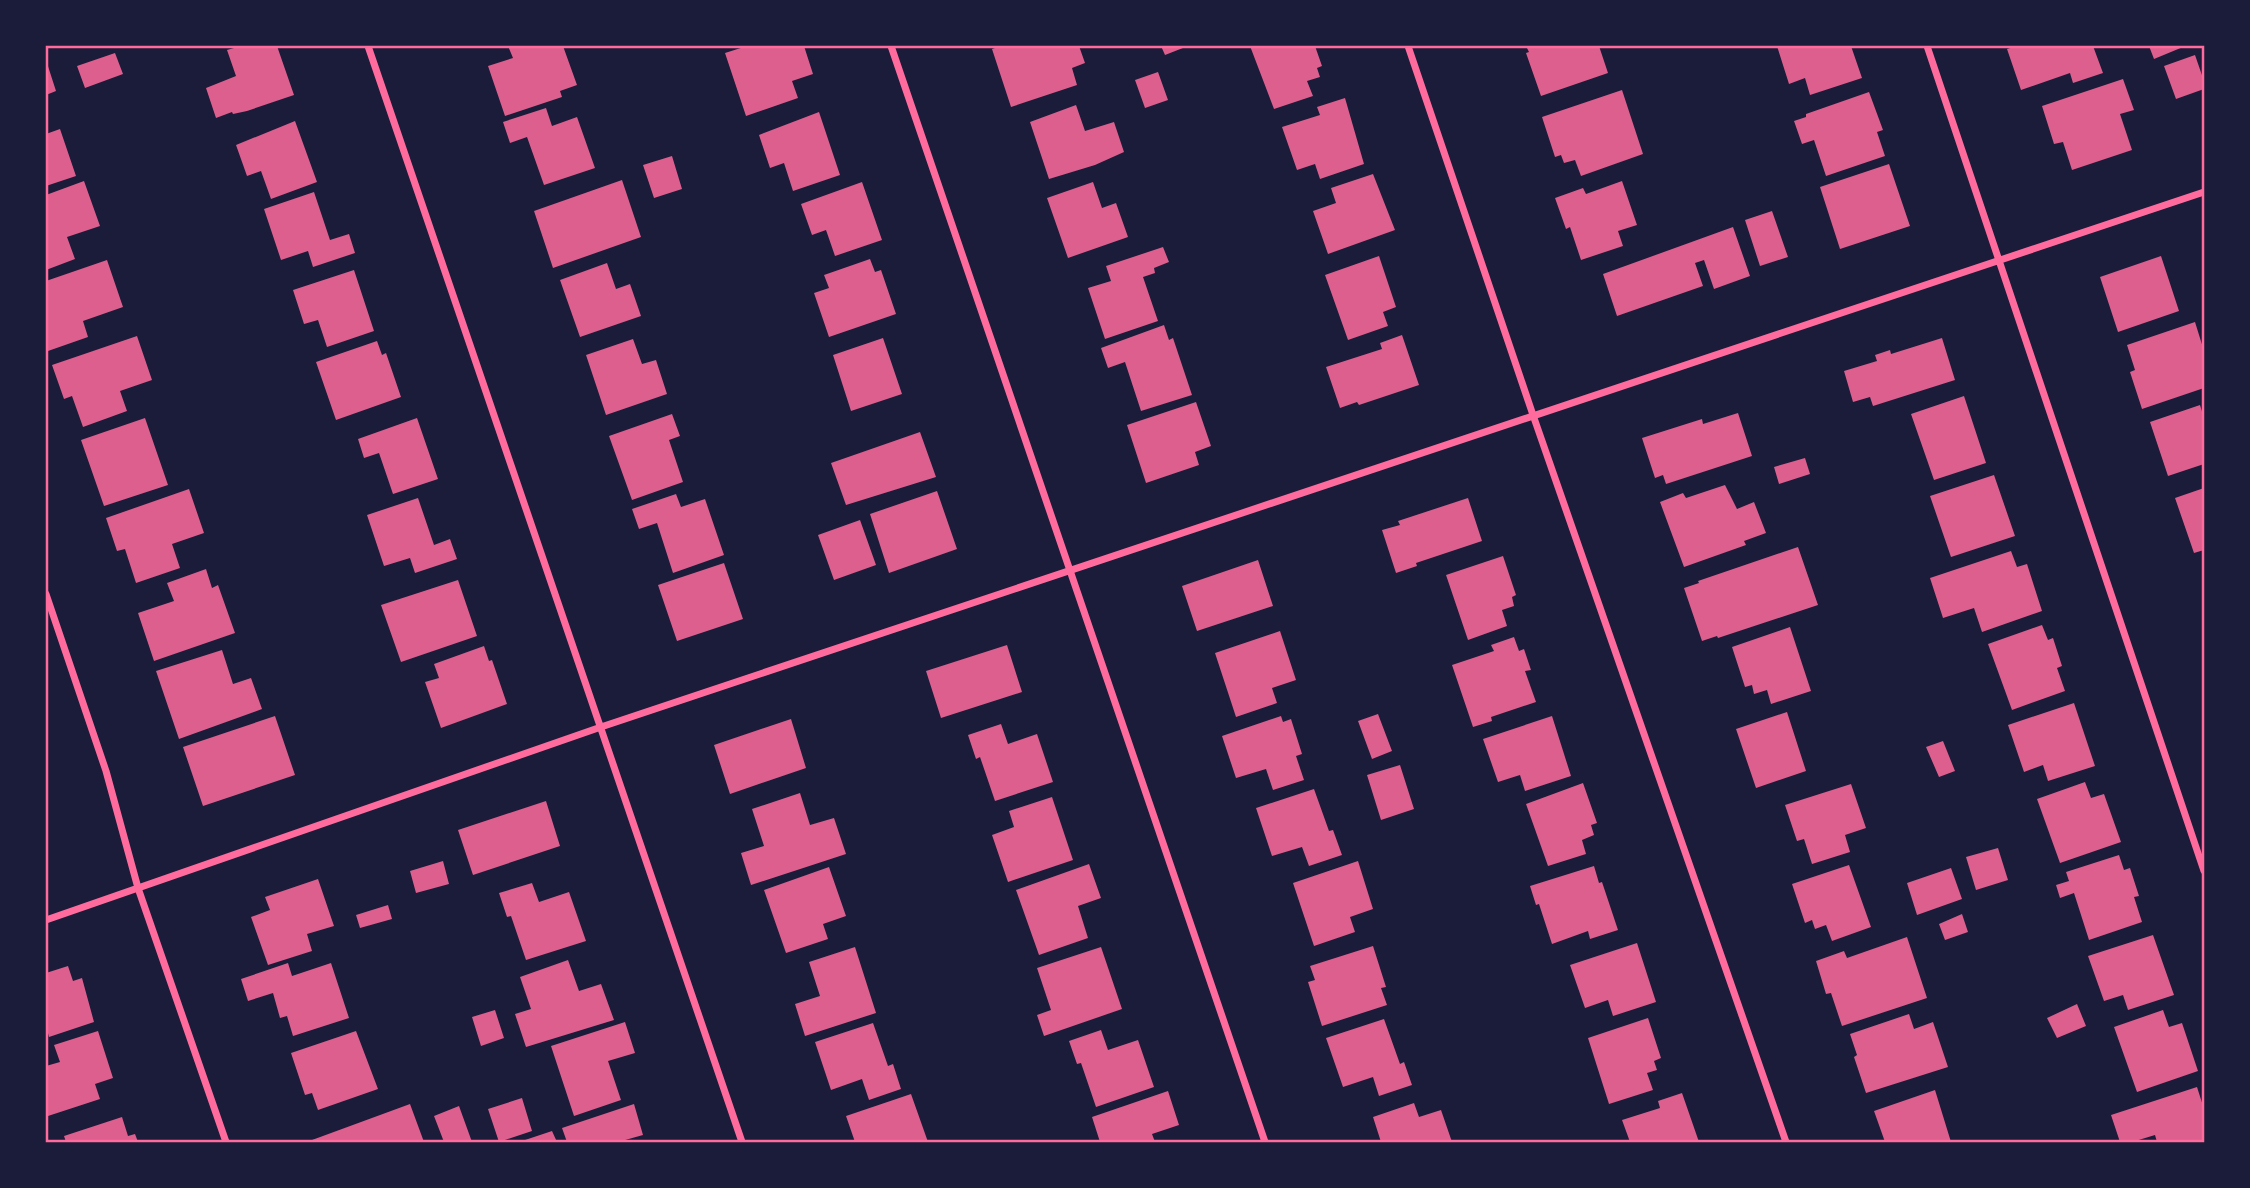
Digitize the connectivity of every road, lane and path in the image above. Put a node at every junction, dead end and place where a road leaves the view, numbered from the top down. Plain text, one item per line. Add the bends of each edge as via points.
1 (368, 46) edge
2 (891, 46) edge
3 (1408, 46) edge
4 (1927, 46) edge
5 (2204, 192) edge
6 (2000, 261) junction
7 (1533, 415) junction
8 (1070, 569) junction
9 (46, 594) edge
10 (601, 727) junction
11 (2204, 871) edge
12 (138, 888) junction
13 (46, 920) edge
14 (226, 1143) edge
15 (742, 1143) edge
16 (1265, 1143) edge
17 (1786, 1143) edge

1 - 10 street
2 - 8 street
3 - 7 street
4 - 6 street
5 - 6 street
6 - 7 street
6 - 11 street
7 - 8 street
7 - 17 street
8 - 10 street
8 - 16 street
9 - 12 street via 106,771
10 - 12 street
10 - 15 street
12 - 13 street
12 - 14 street

